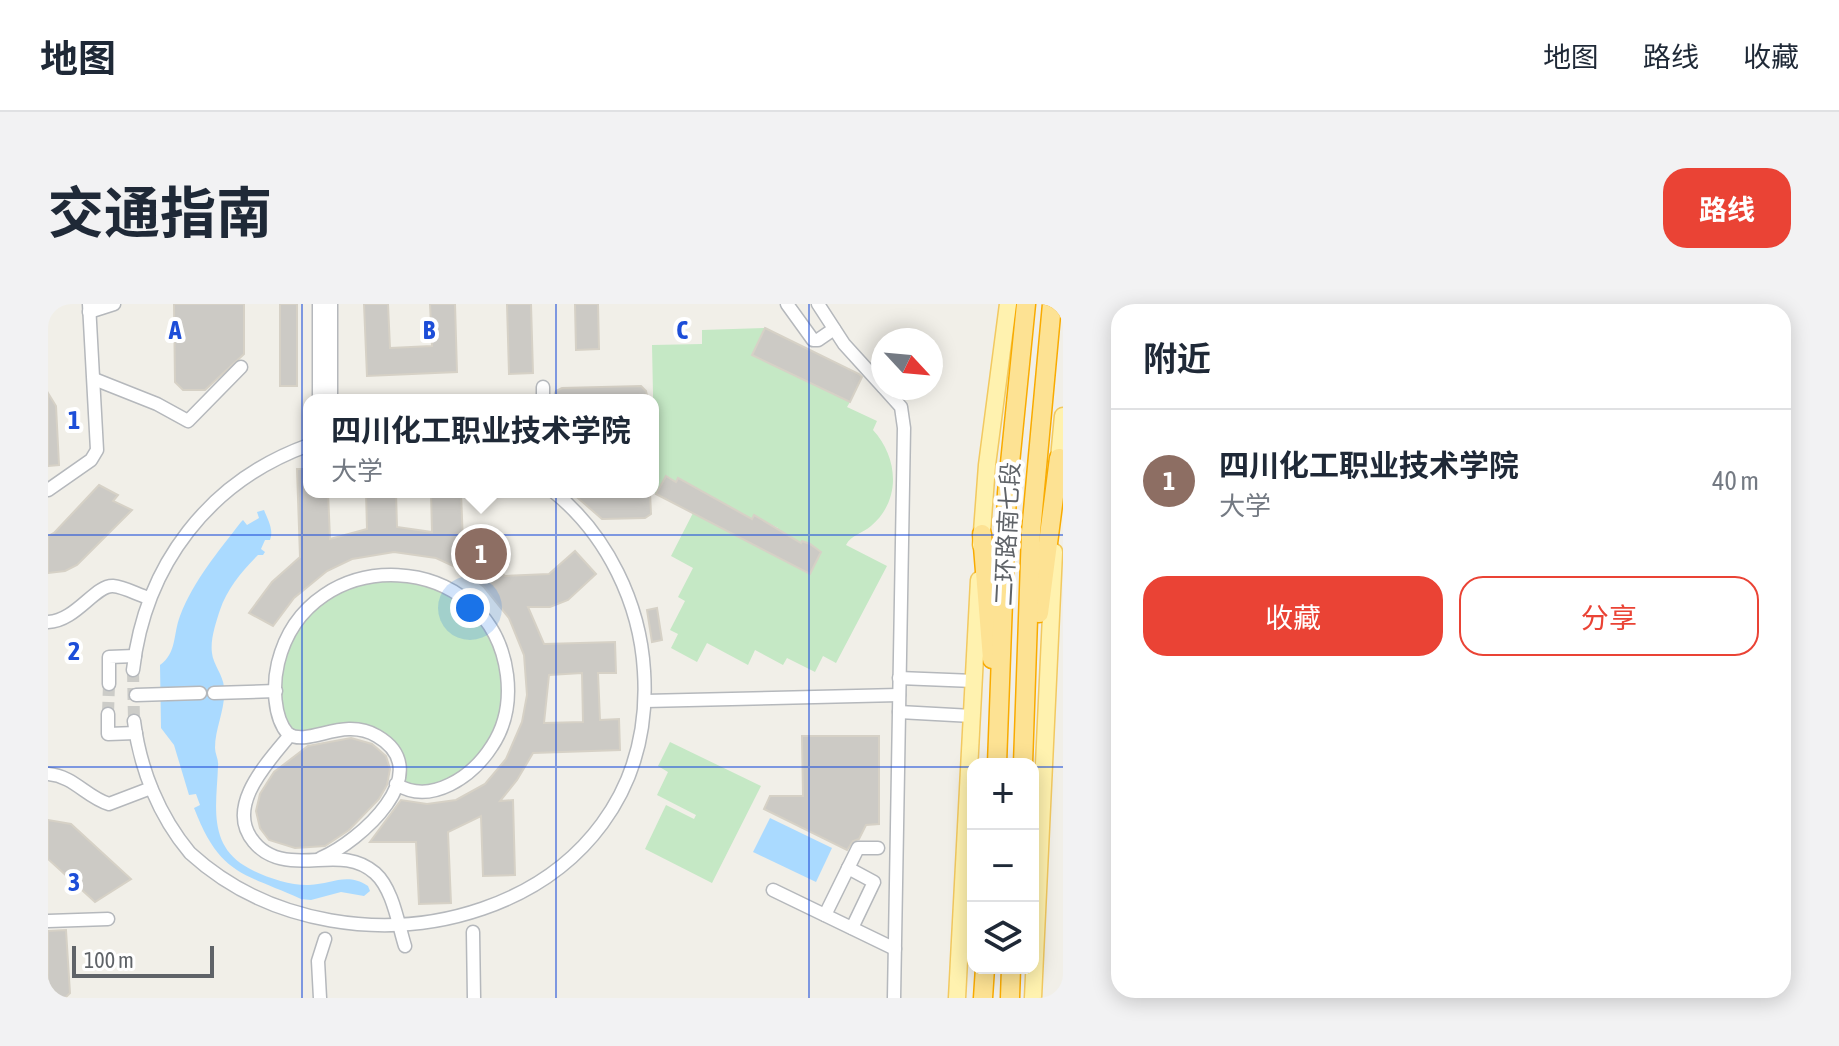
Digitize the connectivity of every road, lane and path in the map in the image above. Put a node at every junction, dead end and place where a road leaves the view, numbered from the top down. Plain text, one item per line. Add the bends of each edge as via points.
1 (114, 304) edge
2 (319, 304) edge
3 (331, 304) edge
4 (787, 304) edge
5 (818, 304) edge
6 (1006, 304) edge
7 (1026, 304) edge
8 (1052, 304) edge
9 (89, 308) edge
10 (834, 329) junction
11 (241, 367) dead end
12 (871, 375) edge
13 (94, 379) junction
14 (319, 394) edge
15 (331, 394) edge
16 (894, 400) edge
17 (1063, 416) edge
18 (303, 448) edge
19 (1059, 458) junction
20 (48, 490) edge
21 (560, 498) edge
22 (982, 534) junction
23 (149, 598) junction
24 (48, 622) edge
25 (899, 678) junction
26 (974, 681) junction
27 (109, 684) tunnel mouth
28 (276, 691) junction
29 (200, 693) dead end
30 (221, 693) dead end
31 (136, 695) dead end
32 (899, 695) junction
33 (645, 701) junction
34 (899, 712) junction
35 (108, 714) dead end
36 (1026, 715) junction
37 (972, 716) junction
38 (290, 735) junction
39 (998, 741) junction
40 (997, 758) edge
41 (1023, 758) edge
42 (48, 774) edge
43 (396, 784) junction
44 (151, 788) junction
45 (878, 848) dead end
46 (321, 858) junction
47 (848, 868) junction
48 (549, 890) dead end
49 (773, 890) dead end
50 (264, 915) dead end
51 (825, 915) junction
52 (108, 919) dead end
53 (48, 921) edge
54 (852, 928) junction
55 (457, 937) dead end
56 (325, 939) dead end
57 (419, 945) dead end
58 (405, 946) junction
59 (391, 947) dead end
60 (895, 949) junction
61 (985, 974) edge
62 (1011, 974) edge
63 (320, 998) edge
64 (474, 998) edge
65 (894, 998) edge
66 (957, 998) edge
67 (983, 998) edge
68 (1010, 998) edge
69 (1033, 998) edge

1 - 9 street
2 - 14 street
3 - 15 street
4 - 10 street via 813,340
5 - 10 street
6 - 22 main road
7 - 39 highway, 二环路南七段 via 1007,493
8 - 36 highway, 二环路南七段 via 1031,532
9 - 13 street
10 - 12 street
11 - 13 street via 188,421
13 - 20 street via 95,454
16 - 25 street via 904,428
17 - 19 main road
18 - 23 street via 260,468 214,502 177,545
19 - 36 highway
19 - 69 main road
21 - 33 street via 597,539 625,589 641,643
22 - 26 main road
22 - 39 highway
23 - 24 street via 106,587 72,614
23 - 27 street via 134,663 109,657
25 - 26 street
25 - 32 street
26 - 37 main road
28 - 30 street
28 - 38 street via 281,721
28 - 43 street via 279,662 295,626 312,606 345,584 384,574 410,575 447,588 467,602 491,630 505,665 502,726 485,756 457,781 421,793
29 - 31 street
32 - 33 street
32 - 34 street
33 - 48 street via 636,757 615,809 583,857
34 - 37 street
34 - 60 street
35 - 44 street via 108,734 135,727
36 - 41 highway, 二环路南七段
37 - 66 main road
38 - 43 street via 301,738 351,728 372,733 396,755
38 - 46 street via 249,793 245,829 272,856
39 - 40 highway, 二环路南七段
42 - 44 street via 65,776 109,804
43 - 46 street via 373,823
44 - 50 street via 197,862
45 - 47 street via 858,848
46 - 58 street via 359,864 376,874 387,890
47 - 51 street
47 - 54 street via 874,882
49 - 51 street
51 - 54 street
52 - 53 street
54 - 60 street
55 - 64 street via 478,930
56 - 63 street via 318,961
57 - 58 street
58 - 59 street
60 - 65 street
61 - 67 highway
62 - 68 highway

